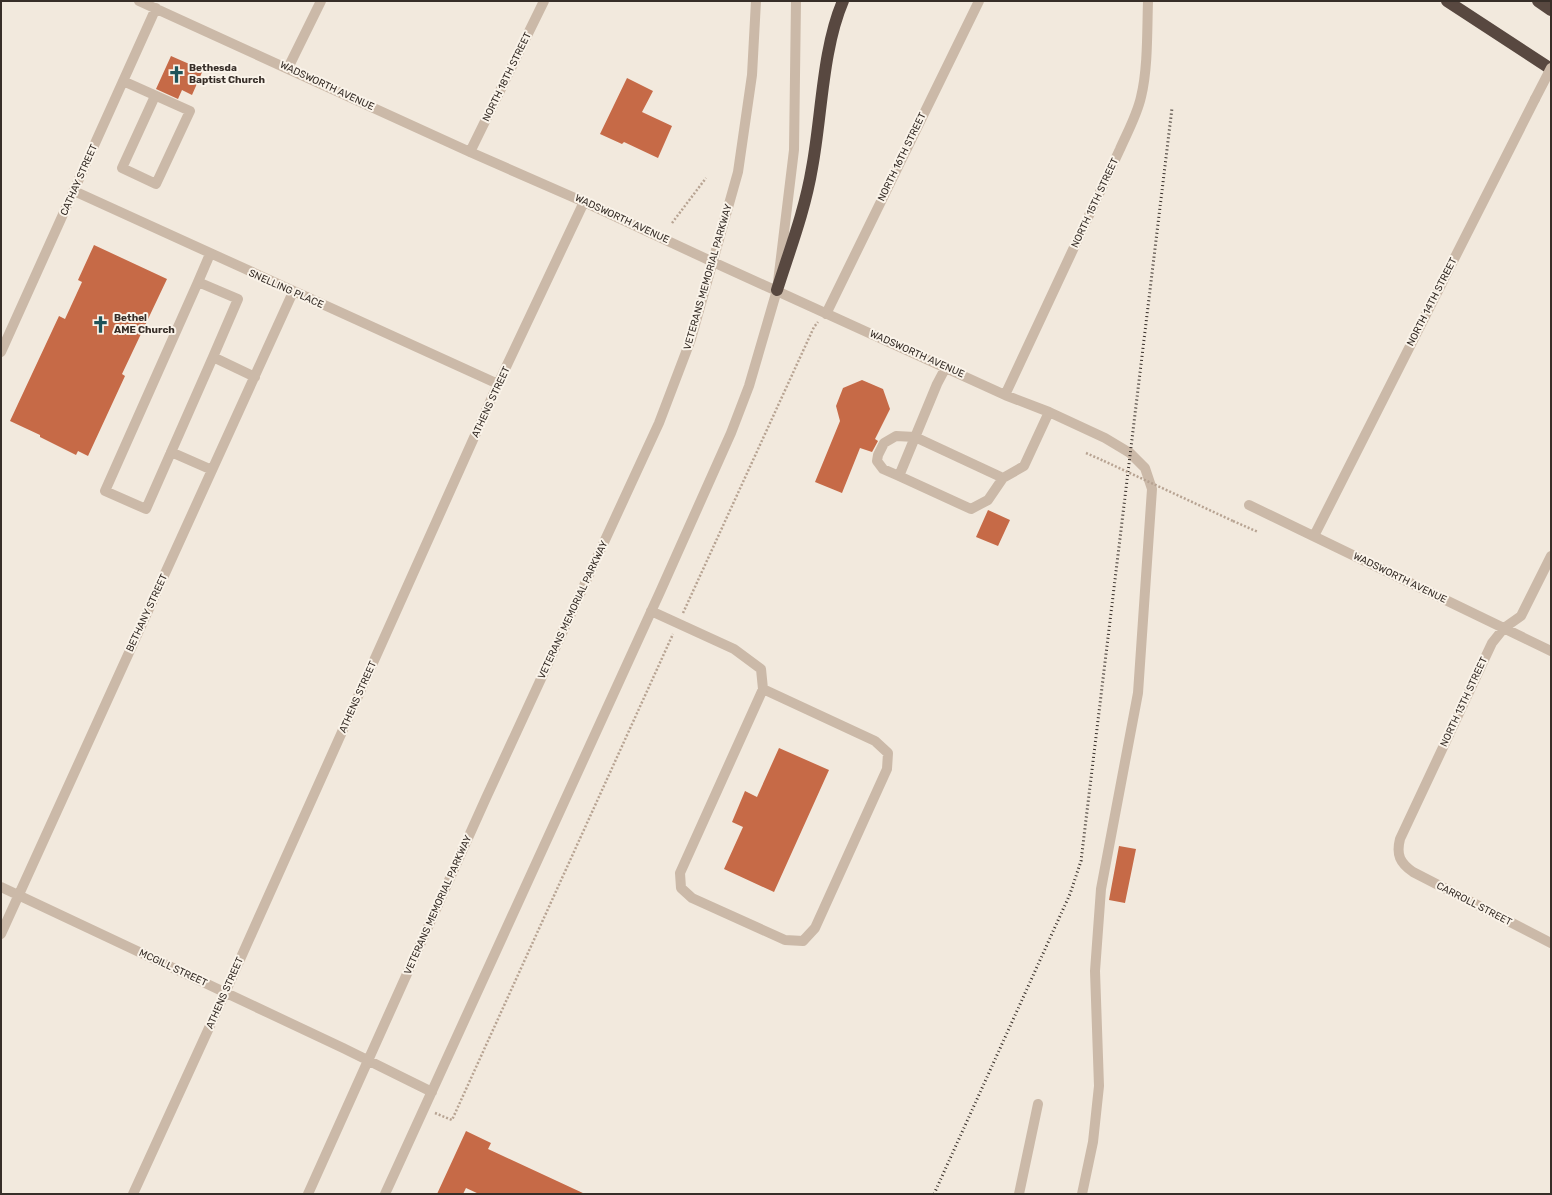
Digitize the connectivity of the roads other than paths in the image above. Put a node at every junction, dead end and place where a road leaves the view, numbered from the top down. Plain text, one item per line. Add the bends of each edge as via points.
1 (139, 1) edge
2 (321, 1) edge
3 (544, 1) edge
4 (756, 1) edge
5 (796, 1) edge
6 (843, 1) edge
7 (978, 1) edge
8 (1148, 1) edge
9 (1447, 1) edge
10 (1538, 1) edge
11 (156, 8) junction
12 (1551, 10) edge
13 (288, 68) junction
14 (1551, 69) edge
15 (123, 81) junction
16 (155, 96) junction
17 (470, 152) junction
18 (74, 191) junction
19 (584, 202) junction
20 (210, 254) junction
21 (713, 262) junction
22 (198, 282) junction
23 (777, 290) junction
24 (293, 292) junction
25 (826, 314) junction
26 (1, 352) edge
27 (213, 357) junction
28 (946, 367) junction
29 (254, 377) junction
30 (498, 384) junction
31 (1005, 395) junction
32 (1049, 412) junction
33 (915, 437) junction
34 (171, 452) junction
35 (212, 470) junction
36 (899, 476) junction
37 (1003, 478) junction
38 (1249, 505) dead end
39 (1314, 536) junction
40 (1551, 556) edge
41 (651, 611) junction
42 (1504, 628) junction
43 (1551, 651) edge
44 (763, 689) junction
45 (1400, 860) joint
46 (1, 886) edge
47 (19, 895) junction
48 (1, 934) edge
49 (1551, 943) edge
50 (225, 993) junction
51 (368, 1060) junction
52 (432, 1092) junction
53 (1038, 1104) dead end
54 (133, 1194) edge
55 (308, 1194) edge
56 (385, 1194) edge
57 (1019, 1194) edge
58 (1082, 1194) edge

1 - 11 street, WADSWORTH AVENUE
2 - 13 street
3 - 17 street, NORTH 18TH STREET
4 - 21 street, VETERANS MEMORIAL PARKWAY via 752,75 738,172
5 - 23 street via 794,150
6 - 23 highway via 835,20 804,209
7 - 25 street, NORTH 16TH STREET
8 - 31 street, NORTH 15TH STREET via 1146,56 1141,97 1120,150
9 - 14 highway
10 - 12 highway
11 - 13 street, WADSWORTH AVENUE
11 - 15 street, CATHAY STREET
13 - 17 street, WADSWORTH AVENUE
14 - 39 street, NORTH 14TH STREET, bridge
15 - 16 street
15 - 18 street, CATHAY STREET
16 - 16 street via 190,111 156,184 122,168
17 - 19 street, WADSWORTH AVENUE
18 - 20 street, SNELLING PLACE
18 - 26 street, CATHAY STREET
19 - 21 street, WADSWORTH AVENUE
19 - 30 street, ATHENS STREET
20 - 22 street
20 - 24 street, SNELLING PLACE
21 - 23 street, WADSWORTH AVENUE
21 - 51 street, VETERANS MEMORIAL PARKWAY via 691,339 658,423
22 - 27 street via 238,299
22 - 34 street via 105,491 146,509
23 - 25 street, WADSWORTH AVENUE
23 - 41 street via 751,379 731,433
24 - 29 street, BETHANY STREET
24 - 30 street, SNELLING PLACE
25 - 28 street, WADSWORTH AVENUE
27 - 29 street
27 - 34 street
28 - 31 street, WADSWORTH AVENUE
28 - 33 street
29 - 35 street, BETHANY STREET
30 - 50 street, ATHENS STREET
31 - 32 street, WADSWORTH AVENUE
32 - 37 street via 1024,466
32 - 58 street, WADSWORTH AVENUE via 1105,438 1130,453 1145,468 1152,489 1138,693 1101,889 1095,971 1099,1086 1093,1142
33 - 36 street
33 - 36 street via 896,436 884,443 878,455 877,461 883,469
33 - 37 street
34 - 35 street
35 - 47 street, BETHANY STREET
36 - 37 street via 971,509 988,500
38 - 39 street, WADSWORTH AVENUE
39 - 42 street, WADSWORTH AVENUE
40 - 42 street, NORTH 13TH STREET via 1521,616
41 - 44 street via 734,649 761,669
41 - 52 street
42 - 43 street, WADSWORTH AVENUE
42 - 45 street, NORTH 13TH STREET via 1492,644 1400,839
44 - 44 street via 680,873 681,888 692,898 786,940 803,941 815,928 887,769 888,753 875,741
45 - 49 street, CARROLL STREET via 1413,872
46 - 47 street, MCGILL STREET
47 - 48 street, BETHANY STREET
47 - 50 street, MCGILL STREET
50 - 51 street, MCGILL STREET
50 - 54 street, ATHENS STREET
51 - 52 street, MCGILL STREET
51 - 55 street, VETERANS MEMORIAL PARKWAY
52 - 56 street
53 - 57 street

